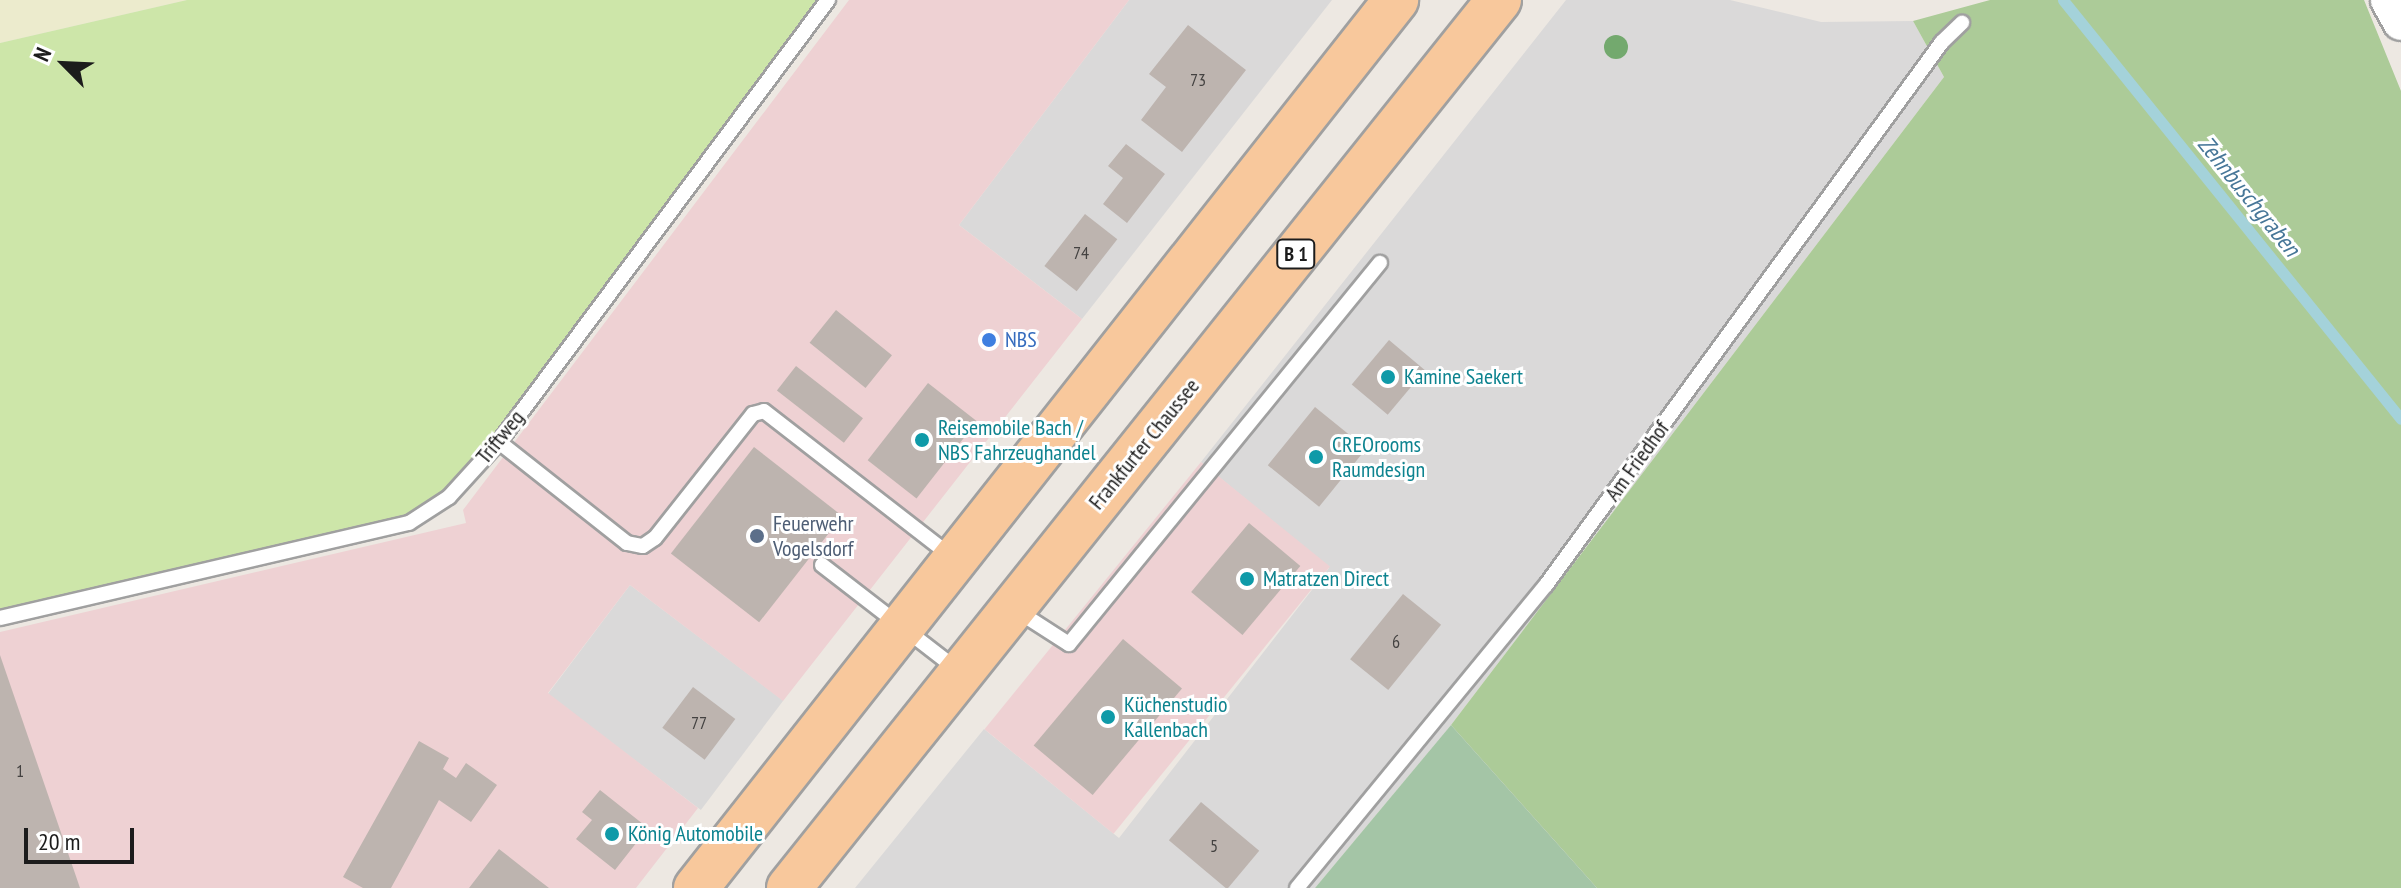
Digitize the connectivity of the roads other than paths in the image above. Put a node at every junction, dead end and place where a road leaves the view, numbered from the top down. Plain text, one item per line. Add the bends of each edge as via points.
1 (828, 0) edge
2 (1396, 0) edge
3 (1499, 0) edge
4 (2389, 0) edge
5 (2401, 22) edge
6 (1962, 23) dead end
7 (1380, 263) dead end
8 (499, 442) junction
9 (956, 560) junction
10 (822, 565) dead end
11 (1012, 607) junction
12 (0, 618) edge
13 (902, 627) junction
14 (961, 673) junction
15 (696, 888) edge
16 (789, 888) edge
17 (1297, 888) edge

1 - 8 lane, Triftweg
2 - 9 main road
3 - 11 main road, Frankfurter Chaussee / B 1
4 - 5 street
6 - 17 lane, Am Friedhof via 1942,42 1546,585
7 - 11 lane via 1069,644
8 - 9 lane via 627,543 643,546 655,538 753,414 764,411
8 - 12 lane, Triftweg via 449,497 409,523
9 - 13 main road
10 - 13 lane
11 - 14 main road, Frankfurter Chaussee / B 1
13 - 14 lane
13 - 15 main road
14 - 16 main road, Frankfurter Chaussee / B 1

